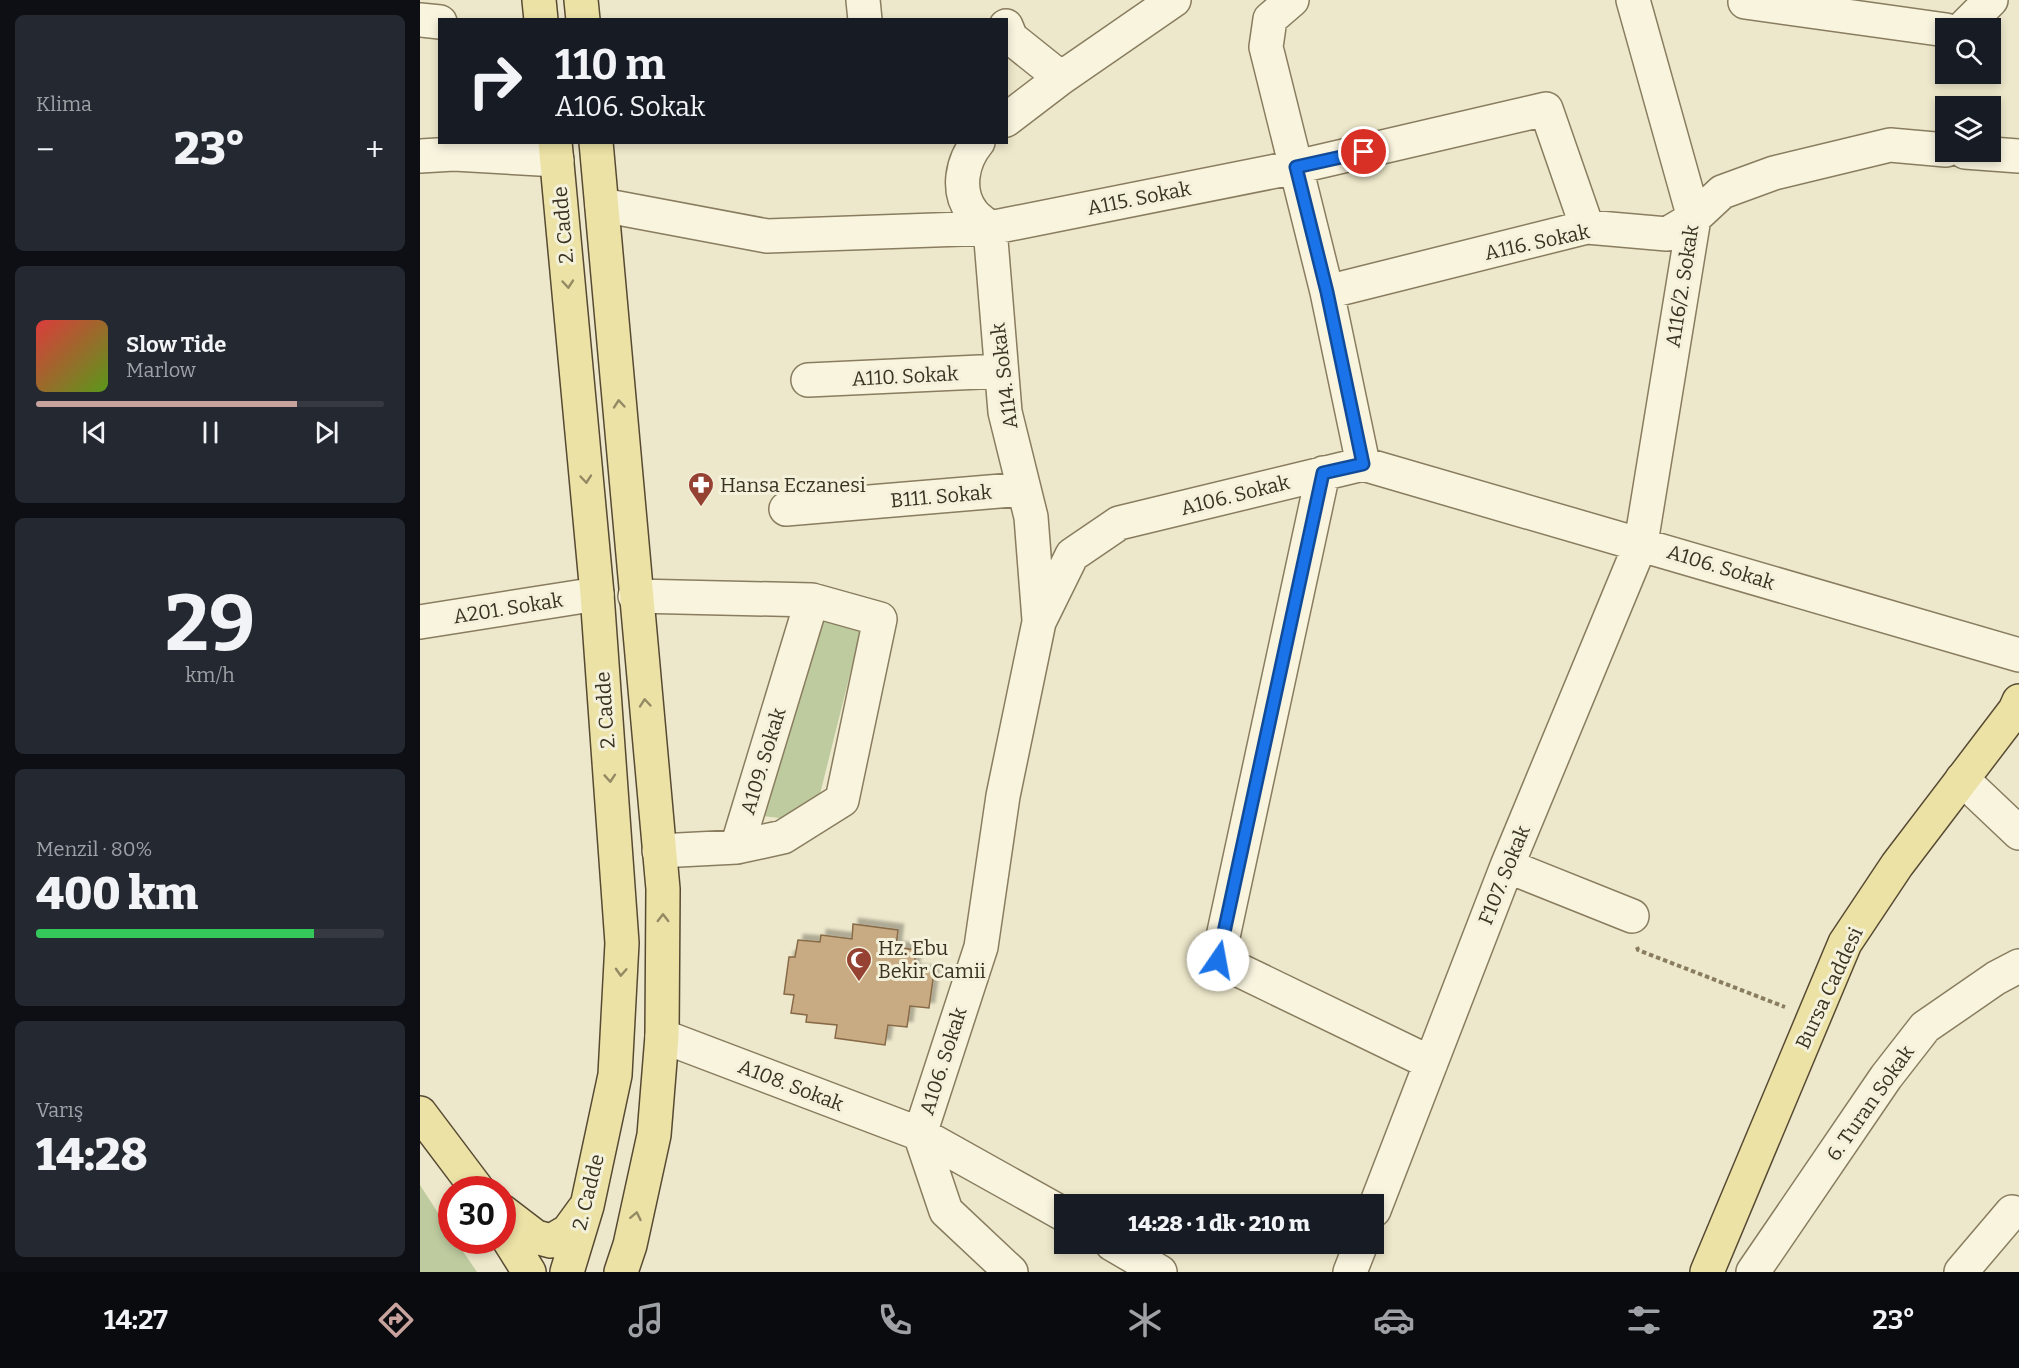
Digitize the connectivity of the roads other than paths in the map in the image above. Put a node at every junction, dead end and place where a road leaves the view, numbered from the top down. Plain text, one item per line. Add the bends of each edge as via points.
1 (539, 0) edge
2 (581, 0) edge
3 (863, 0) edge
4 (997, 0) edge
5 (1174, 0) edge
6 (1292, 0) edge
7 (1633, 0) edge
8 (1990, 0) edge
9 (1745, 2) dead end
10 (541, 18) edge
11 (583, 18) edge
12 (865, 18) edge
13 (1003, 18) edge
14 (1973, 18) edge
15 (420, 20) edge
16 (438, 22) edge
17 (1935, 28) edge
18 (1008, 31) edge
19 (1061, 78) junction
20 (1008, 118) edge
21 (596, 144) edge
22 (976, 144) edge
23 (454, 148) edge
24 (1935, 149) edge
25 (556, 151) edge
26 (2001, 155) edge
27 (420, 156) edge
28 (2019, 156) edge
29 (1296, 167) junction
30 (602, 205) junction
31 (1694, 218) junction
32 (1587, 227) junction
33 (990, 228) junction
34 (1327, 292) junction
35 (1001, 372) junction
36 (808, 380) dead end
37 (1363, 464) junction
38 (1323, 473) junction
39 (1024, 489) junction
40 (786, 509) dead end
41 (1641, 543) junction
42 (597, 594) junction
43 (635, 596) junction
44 (812, 600) junction
45 (420, 622) edge
46 (1039, 622) junction
47 (2019, 655) edge
48 (2019, 701) edge
49 (1962, 779) junction
50 (2019, 833) edge
51 (737, 847) junction
52 (659, 851) junction
53 (1507, 866) junction
54 (1632, 916) dead end
55 (2019, 966) edge
56 (662, 1036) junction
57 (1431, 1063) junction
58 (420, 1113) edge
59 (920, 1134) junction
60 (467, 1176) edge
61 (1380, 1194) edge
62 (587, 1206) junction
63 (1054, 1209) edge
64 (2012, 1212) dead end
65 (516, 1222) edge
66 (516, 1251) edge
67 (1129, 1254) edge
68 (1357, 1254) edge
69 (529, 1272) edge
70 (567, 1272) edge
71 (621, 1272) edge
72 (1011, 1272) edge
73 (1160, 1272) edge
74 (1350, 1272) edge
75 (1707, 1272) edge
76 (1753, 1272) edge
77 (1960, 1272) edge

1 - 10 main road
2 - 11 main road
3 - 12 street
4 - 13 street
5 - 19 street
6 - 29 street via 1270,19 1266,47
7 - 31 street, A116/2. Sokak
8 - 14 street
9 - 17 street
15 - 16 street
18 - 19 street via 1011,38
19 - 20 street
21 - 30 main road, 2. Cadde
22 - 33 street via 963,169 964,197 972,213
23 - 25 street
23 - 27 street
24 - 31 street, A116. Sokak via 1890,145 1774,172 1722,192
25 -> 42 main road, 2. Cadde
26 - 28 street
29 - 32 street, A115. Sokak via 1546,109
29 - 33 street, A115. Sokak
29 - 34 street
30 - 33 street, A115. Sokak via 767,236
43 -> 30 main road, 2. Cadde
31 - 32 street, A116. Sokak via 1667,234
31 - 41 street, A116/2. Sokak
32 - 34 street, A116. Sokak
33 - 35 street, A114. Sokak
34 - 37 street
35 - 36 street, A110. Sokak
35 - 39 street, A114. Sokak via 1005,412
37 - 38 street, A106. Sokak
37 - 41 street, A106. Sokak
38 - 46 street, A106. Sokak via 1119,524 1072,555
38 - 57 street via 1218,960
39 - 40 street, B111. Sokak
39 - 46 street, A114. Sokak via 1031,517
41 - 47 street, A106. Sokak
41 - 53 street, F107. Sokak
42 - 45 street, A201. Sokak
42 -> 62 main road, 2. Cadde via 622,943 615,1075
43 - 44 street
52 -> 43 main road, 2. Cadde
44 - 51 street, A109. Sokak
44 - 51 street via 880,619 842,800 783,837
46 - 59 street, A106. Sokak via 1003,796 981,947
48 - 49 main road, Bursa Caddesi
49 - 50 street
49 - 75 main road, Bursa Caddesi via 1845,943
51 - 52 street
56 -> 52 main road, 2. Cadde via 663,889
53 - 54 street
53 - 57 street, F107. Sokak
55 - 76 street, 6. Turan Sokak via 1925,1027 1886,1077
56 - 59 street, A108. Sokak
71 -> 56 main road, 2. Cadde via 654,1135
57 - 61 street, F107. Sokak
58 - 60 main road
59 - 63 street, A108. Sokak
59 - 72 street via 946,1211
62 - 65 main road via 568,1231 551,1241 536,1237
62 - 70 main road, 2. Cadde
64 - 77 street
66 - 69 main road
67 - 73 street
68 - 74 street

